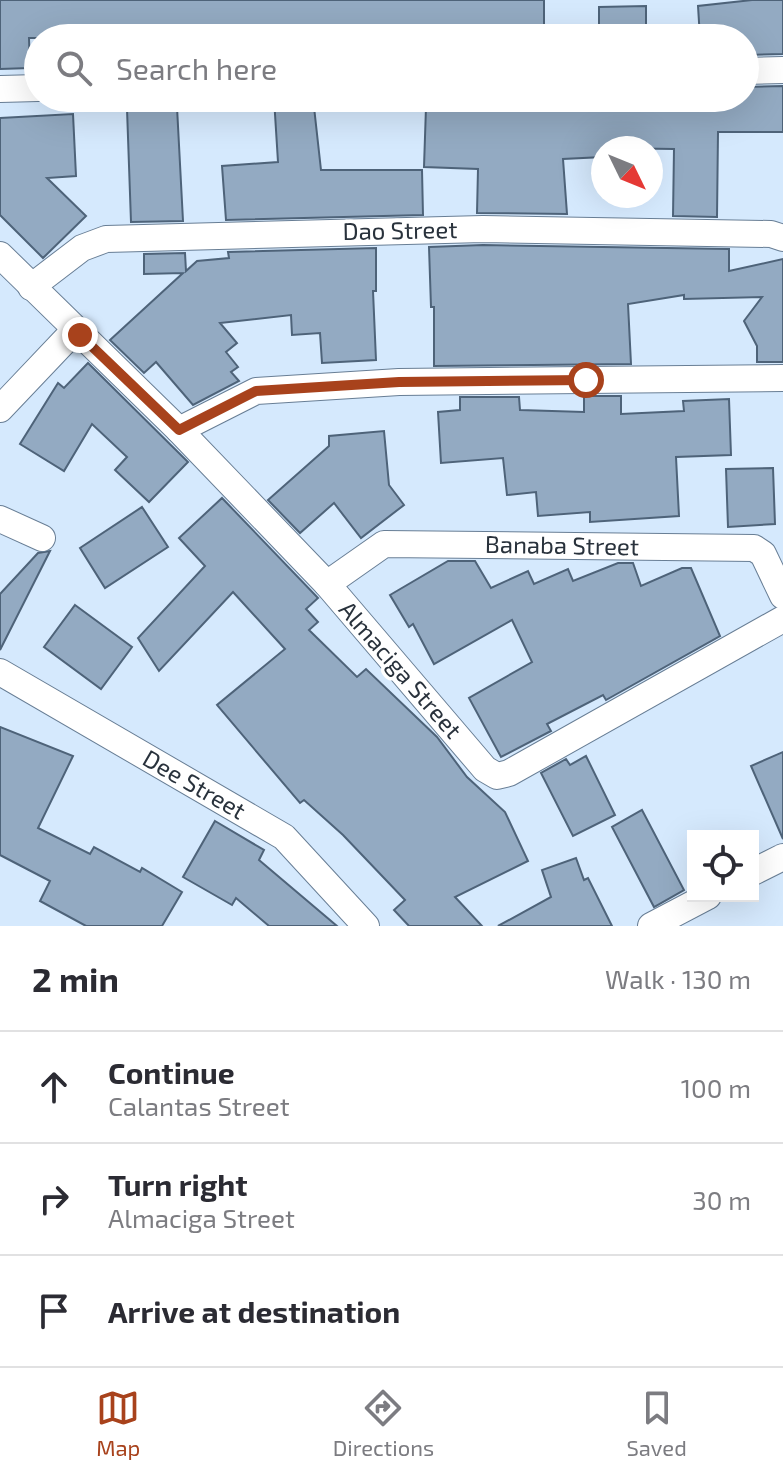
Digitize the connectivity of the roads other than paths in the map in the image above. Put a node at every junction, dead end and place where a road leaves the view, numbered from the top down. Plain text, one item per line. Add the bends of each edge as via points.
1 (783, 70) edge
2 (759, 71) edge
3 (24, 88) edge
4 (0, 89) edge
5 (783, 238) edge
6 (0, 255) edge
7 (31, 287) junction
8 (75, 330) junction
9 (783, 378) edge
10 (0, 409) edge
11 (179, 430) junction
12 (0, 519) edge
13 (42, 538) dead end
14 (327, 584) junction
15 (783, 596) edge
16 (783, 619) edge
17 (0, 672) edge
18 (783, 857) edge
19 (759, 869) edge
20 (698, 902) edge
21 (666, 922) edge
22 (366, 926) edge

1 - 2 street
3 - 4 street
5 - 7 street, Dao Street via 483,229 106,239 82,248
6 - 7 street, Almaciga Street
7 - 8 street, Almaciga Street
8 - 10 street
8 - 11 street, Almaciga Street
9 - 11 street via 399,382 256,391
11 - 14 street, Almaciga Street
12 - 13 street
14 - 15 street, Banaba Street via 384,544 754,548 763,554
14 - 16 street, Almaciga Street via 485,769 497,776
17 - 22 street, Dee Street via 284,837
18 - 19 street
20 - 21 street

